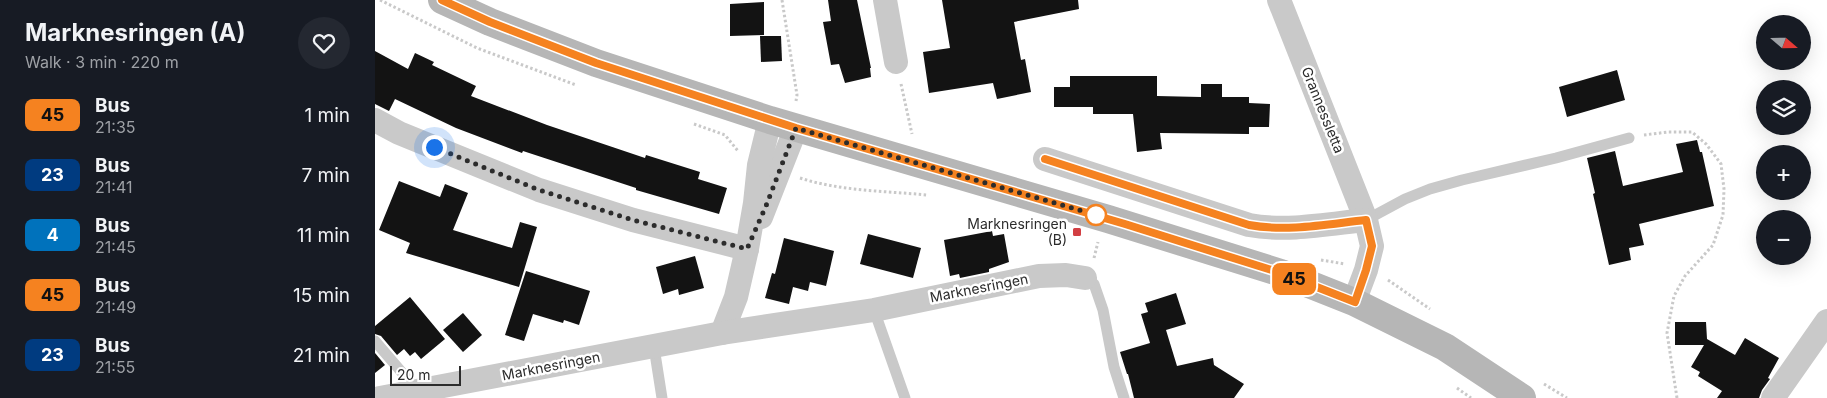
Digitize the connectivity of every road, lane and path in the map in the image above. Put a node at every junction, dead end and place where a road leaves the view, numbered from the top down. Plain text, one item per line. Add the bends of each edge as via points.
1 (442, 0) edge
2 (782, 0) edge
3 (885, 0) edge
4 (1279, 0) edge
5 (896, 62) joint
6 (795, 118) junction
7 (375, 120) edge
8 (770, 120) junction
9 (912, 138) dead end
10 (1629, 138) joint
11 (1045, 159) dead end
12 (1366, 220) junction
13 (747, 249) junction
14 (1085, 278) joint
15 (1355, 302) junction
16 (874, 310) junction
17 (1827, 321) edge
18 (722, 333) junction
19 (375, 341) edge
20 (654, 347) junction
21 (417, 390) junction
22 (450, 391) edge
23 (380, 398) edge
24 (662, 398) edge
25 (905, 398) edge
26 (1124, 398) edge
27 (1522, 398) edge
28 (1677, 398) edge
29 (1773, 398) edge

1 - 8 main road via 596,63
2 - 6 path via 797,95
3 - 5 street
4 - 12 street, Grannessletta
5 - 9 path
6 - 8 main road
6 - 13 street via 766,206
6 - 15 main road via 1281,273
7 - 13 street via 399,133 539,190 633,220
8 - 13 street via 759,165
10 - 12 lane via 1430,189
10 - 28 path via 1692,132 1707,144 1721,164 1723,215 1713,245 1685,276 1674,296 1667,333
11 - 12 street via 1264,228
12 - 15 street, Grannessletta via 1372,246
13 - 18 street
14 - 16 street, Marknesringen via 1039,276
14 - 26 lane via 1094,284 1103,310 1114,367
15 - 27 main road via 1445,347
16 - 18 street, Marknesringen
16 - 25 lane
17 - 29 street
18 - 20 street, Marknesringen
19 - 21 lane
20 - 22 street, Marknesringen
20 - 24 lane
21 - 22 street, Marknesringen
21 - 23 street, Marknesringen

